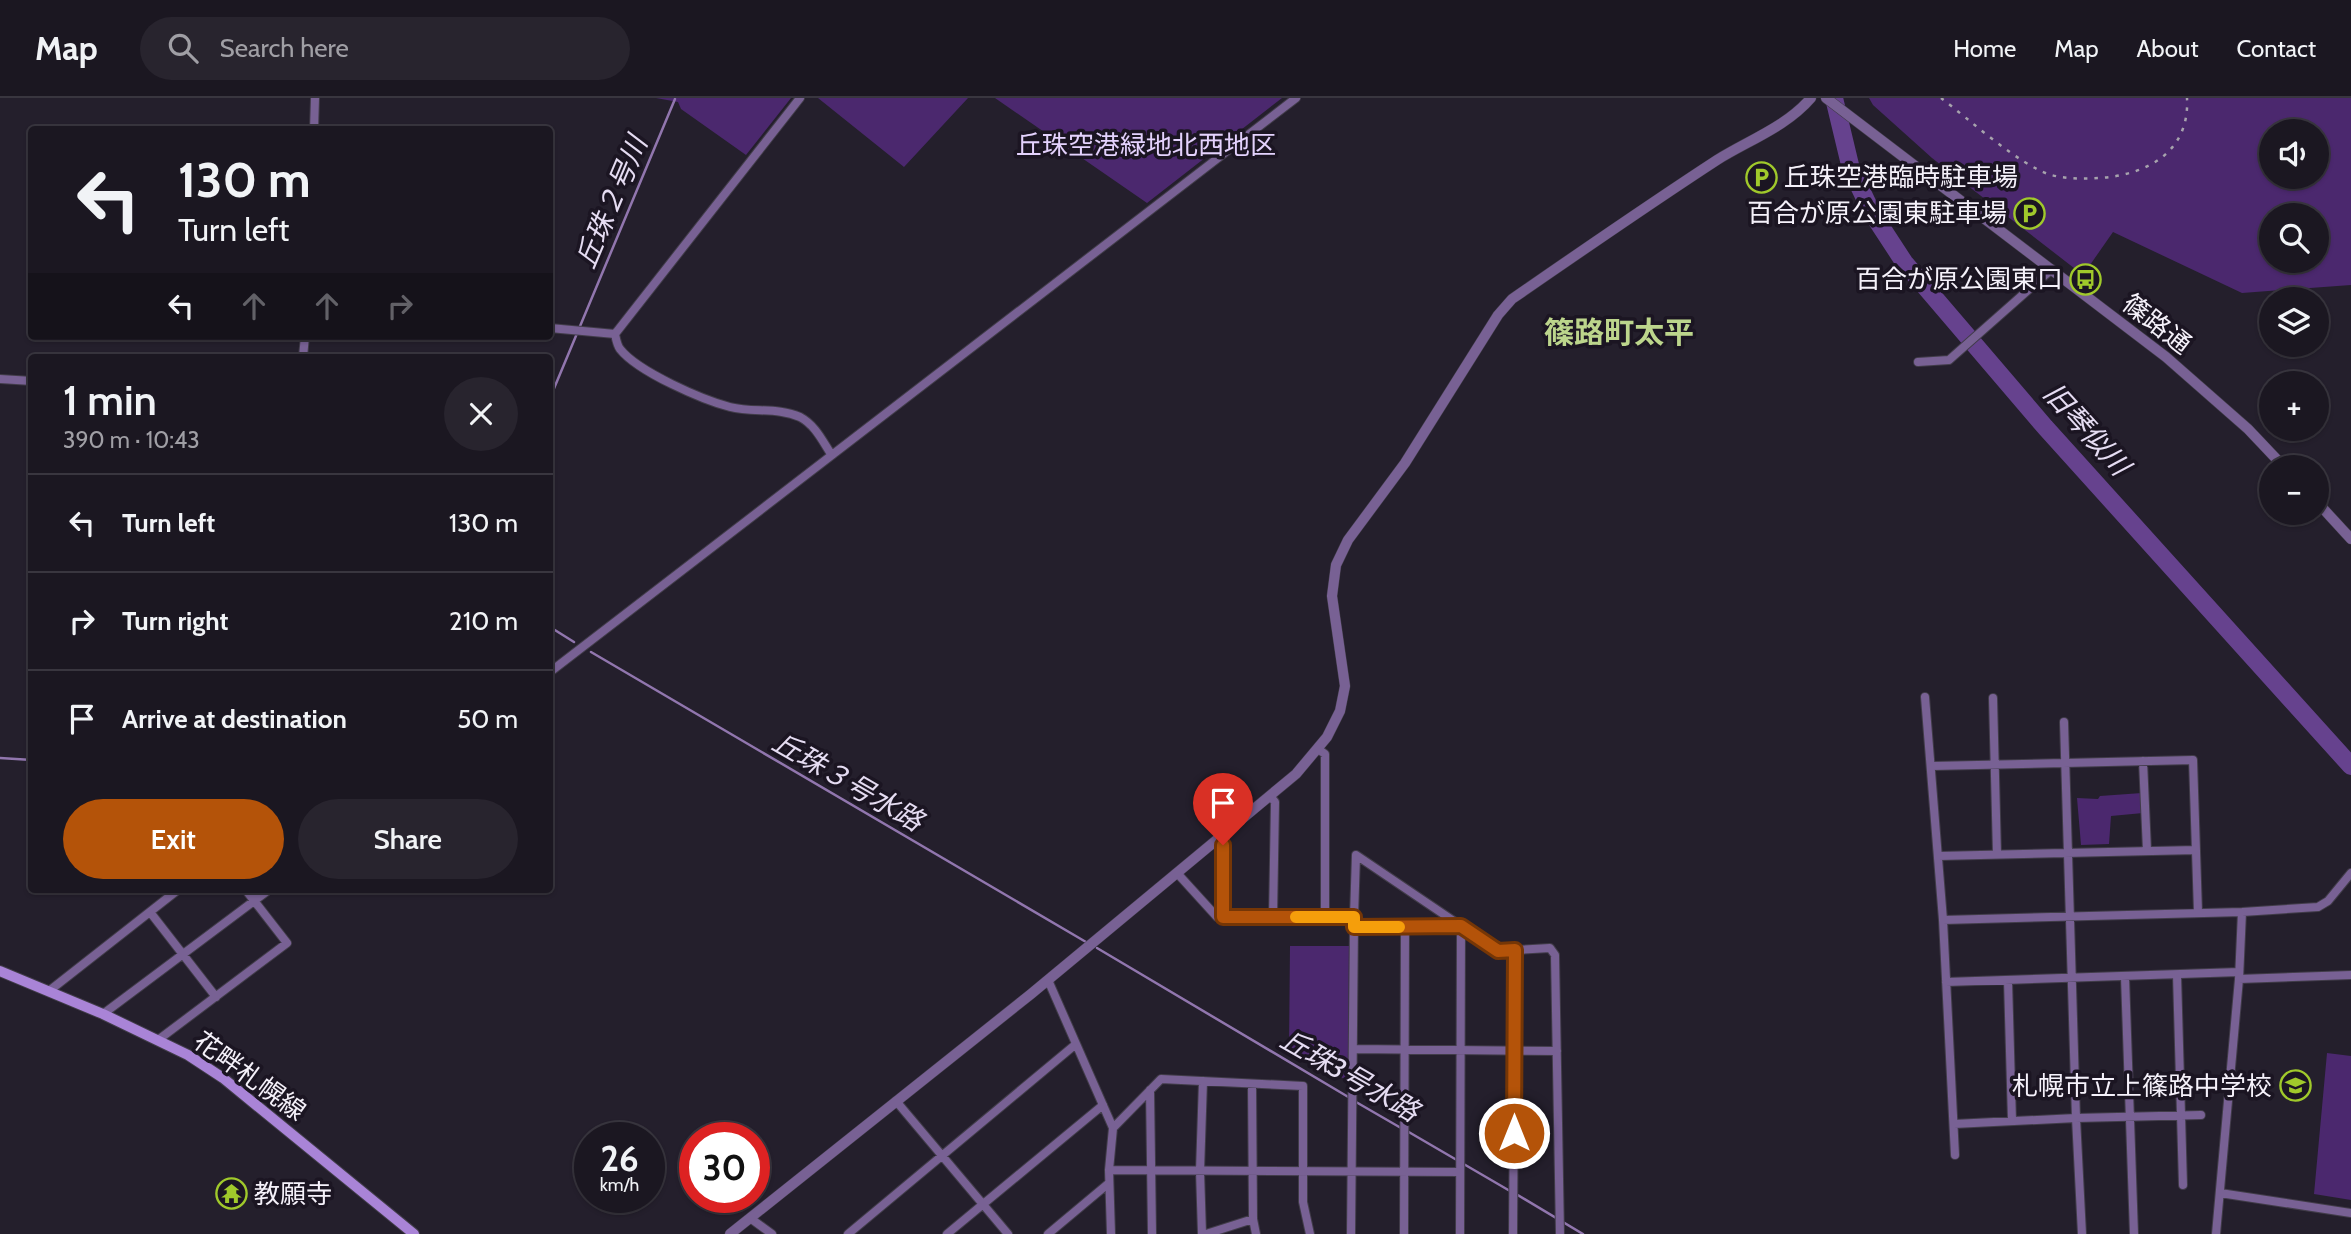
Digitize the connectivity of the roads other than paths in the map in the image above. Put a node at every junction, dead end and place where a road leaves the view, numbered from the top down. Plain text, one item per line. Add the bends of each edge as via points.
1 (315, 98) edge
2 (800, 98) edge
3 (1296, 98) edge
4 (1811, 98) edge
5 (1826, 98) edge
6 (314, 126) edge
7 (2052, 269) junction
8 (553, 328) edge
9 (615, 334) junction
10 (1918, 362) dead end
11 (0, 379) edge
12 (28, 380) edge
13 (831, 454) junction
14 (2273, 455) edge
15 (2329, 515) edge
16 (2351, 539) edge
17 (553, 670) edge
18 (1925, 697) dead end
19 (1993, 698) dead end
20 (2064, 723) dead end
21 (1318, 749) junction
22 (2143, 761) junction
23 (2064, 762) junction
24 (1996, 765) junction
25 (1932, 766) junction
26 (1270, 796) junction
27 (1218, 839) junction
28 (2147, 850) junction
29 (2196, 850) junction
30 (2068, 851) junction
31 (1997, 854) junction
32 (1938, 856) junction
33 (1177, 873) junction
34 (2351, 873) edge
35 (174, 893) edge
36 (248, 893) edge
37 (265, 893) edge
38 (254, 901) junction
39 (150, 912) junction
40 (2198, 912) junction
41 (2242, 912) junction
42 (2069, 915) junction
43 (1223, 917) junction
44 (1273, 917) junction
45 (1325, 917) junction
46 (1354, 917) junction
47 (1943, 920) junction
48 (1461, 926) junction
49 (1354, 927) junction
50 (1405, 927) junction
51 (1515, 950) junction
52 (184, 954) junction
53 (0, 971) edge
54 (2177, 975) junction
55 (2351, 975) edge
56 (2239, 976) junction
57 (2126, 977) junction
58 (2071, 979) junction
59 (1048, 980) junction
60 (2008, 981) junction
61 (1946, 982) junction
62 (49, 992) junction
63 (216, 997) junction
64 (103, 1014) junction
65 (158, 1040) junction
66 (1076, 1044) junction
67 (1353, 1049) junction
68 (1405, 1049) junction
69 (1461, 1050) junction
70 (1514, 1050) junction
71 (1557, 1051) junction
72 (1202, 1081) junction
73 (1252, 1084) junction
74 (1150, 1090) junction
75 (897, 1101) junction
76 (1103, 1105) junction
77 (2202, 1115) dead end
78 (2181, 1116) junction
79 (2129, 1117) junction
80 (2076, 1118) junction
81 (2012, 1121) junction
82 (1954, 1124) junction
83 (1113, 1128) junction
84 (1955, 1155) dead end
85 (942, 1156) junction
86 (1460, 1166) junction
87 (1109, 1170) junction
88 (1150, 1170) junction
89 (1200, 1171) junction
90 (1252, 1171) junction
91 (1303, 1171) junction
92 (1352, 1171) junction
93 (1404, 1171) junction
94 (1109, 1183) junction
95 (2183, 1185) dead end
96 (2220, 1193) junction
97 (982, 1204) junction
98 (2351, 1213) edge
99 (750, 1218) junction
100 (1253, 1219) junction
101 (1560, 1226) edge
102 (414, 1234) edge
103 (730, 1234) edge
104 (772, 1234) edge
105 (848, 1234) edge
106 (947, 1234) edge
107 (1008, 1234) edge
108 (1048, 1234) edge
109 (1111, 1234) edge
110 (1152, 1234) edge
111 (1204, 1234) edge
112 (1256, 1234) edge
113 (1310, 1234) edge
114 (1351, 1234) edge
115 (1404, 1234) edge
116 (1460, 1234) edge
117 (1513, 1234) edge
118 (2081, 1234) edge
119 (2134, 1234) edge
120 (2216, 1234) edge

1 - 6 street
2 - 9 street
3 - 13 street
4 - 21 street via 1771,130 1649,204 1512,299 1498,315 1405,463 1348,540 1336,565 1332,596 1345,686 1340,711
5 - 7 street, 篠路通
7 - 10 street via 1949,360
7 - 14 street, 篠路通 via 2166,356
8 - 9 street
9 - 13 street via 619,348 636,364 702,397 732,408 798,416 813,425
11 - 12 street
13 - 17 street
15 - 16 street
18 - 25 street
19 - 24 street
20 - 23 street
21 - 26 street
21 - 45 street via 1325,754
22 - 23 street
22 - 28 street
22 - 29 street via 2193,760
23 - 24 street
23 - 30 street
24 - 25 street
24 - 31 street
25 - 32 street
26 - 27 street
26 - 44 street via 1275,802
27 - 33 street
27 - 43 street via 1223,845
28 - 29 street
28 - 30 street
29 - 40 street
30 - 31 street
30 - 42 street
31 - 32 street
32 - 47 street
33 - 43 street via 1217,917
33 - 59 street
34 - 41 street via 2318,907
35 - 39 street
36 - 38 street
37 - 38 street
38 - 52 street
38 - 63 street via 287,943
39 - 52 street
39 - 62 street
40 - 41 street
40 - 42 street
41 - 56 street
42 - 47 street
42 - 58 street
43 - 44 street
44 - 45 street
45 - 46 street
46 - 48 street via 1356,856
46 - 49 street
47 - 61 street
48 - 50 street
48 - 51 street via 1498,951
48 - 69 street
49 - 50 street
49 - 67 street
50 - 68 street
51 - 70 street
51 - 71 street via 1550,948 1555,955
52 - 63 street
52 - 64 street
53 - 62 main road, 花畔札幌線
54 - 56 street
54 - 57 street
54 - 78 street
55 - 56 street
56 - 96 street
57 - 58 street
57 - 79 street
58 - 60 street
58 - 80 street
59 - 66 street
59 - 75 street
60 - 61 street
60 - 81 street
61 - 82 street
62 - 64 main road, 花畔札幌線
63 - 65 street
64 - 65 main road, 花畔札幌線
65 - 102 main road, 花畔札幌線 via 223,1078
66 - 76 street
66 - 85 street
67 - 68 street
67 - 92 street
68 - 69 street
68 - 93 street
69 - 70 street
69 - 86 street
70 - 71 street
70 - 117 street
71 - 101 street
72 - 73 street
72 - 74 street via 1161,1079
72 - 89 street
73 - 90 street
73 - 91 street via 1303,1086
74 - 83 street
74 - 88 street
75 - 85 street
75 - 99 street
76 - 83 street
76 - 97 street
77 - 78 street
78 - 79 street
78 - 95 street
79 - 80 street
79 - 119 street
80 - 81 street
80 - 118 street
81 - 82 street
82 - 84 street
83 - 87 street
85 - 97 street
85 - 105 street
86 - 93 street
86 - 116 street
87 - 88 street
87 - 94 street
88 - 89 street
88 - 110 street
89 - 90 street
89 - 111 street
90 - 91 street
90 - 100 street
91 - 92 street
91 - 113 street
92 - 93 street
92 - 114 street
93 - 115 street
94 - 108 street
94 - 109 street
96 - 98 street
96 - 120 street
97 - 106 street
97 - 107 street
99 - 103 street
99 - 104 street
100 - 111 street
100 - 112 street

